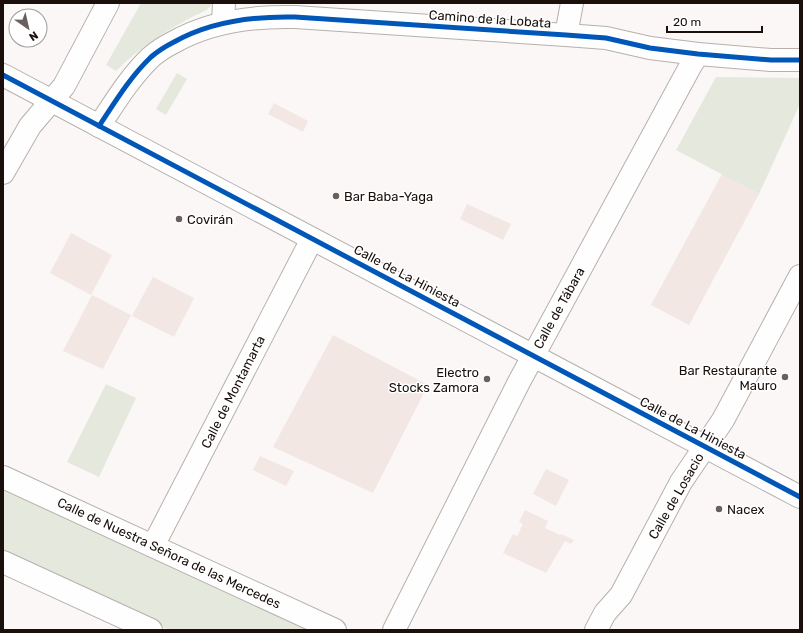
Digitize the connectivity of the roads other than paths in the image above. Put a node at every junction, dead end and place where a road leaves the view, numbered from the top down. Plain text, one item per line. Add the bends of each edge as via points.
1 (108, 3) edge
2 (572, 3) edge
3 (223, 13) edge
4 (371, 13) edge
5 (566, 35) junction
6 (698, 54) junction
7 (800, 60) edge
8 (3, 75) edge
9 (51, 100) junction
10 (99, 126) junction
11 (3, 173) edge
12 (312, 239) junction
13 (800, 276) edge
14 (533, 356) junction
15 (705, 446) junction
16 (3, 477) edge
17 (800, 497) edge
18 (153, 546) junction
19 (3, 562) edge
20 (151, 630) edge
21 (335, 630) edge
22 (394, 630) edge
23 (596, 630) edge

1 - 9 street via 66,81
2 - 5 street
3 - 4 street, Camino de la Lobata via 252,18
3 - 10 street, Camino de la Lobata via 153,56 135,76
4 - 5 street, Camino de la Lobata
5 - 6 street, Camino de la Lobata via 606,38 650,48
6 - 7 street, Camino de la Lobata
6 - 14 street, Calle de Tábara
8 - 9 street, Calle de La Hiniesta
9 - 10 street, Calle de La Hiniesta
9 - 11 street via 30,126
10 - 12 street, Calle de La Hiniesta
12 - 14 street, Calle de La Hiniesta
12 - 18 street, Calle de Montamarta
13 - 15 street, Calle de Losacio via 723,420
14 - 15 street, Calle de La Hiniesta
14 - 22 street, Calle de Tábara
15 - 17 street, Calle de La Hiniesta
15 - 23 street, Calle de Losacio via 681,482 621,595
16 - 18 street, Calle de Nuestra Señora de las Mercedes
18 - 21 street, Calle de Nuestra Señora de las Mercedes
19 - 20 street

